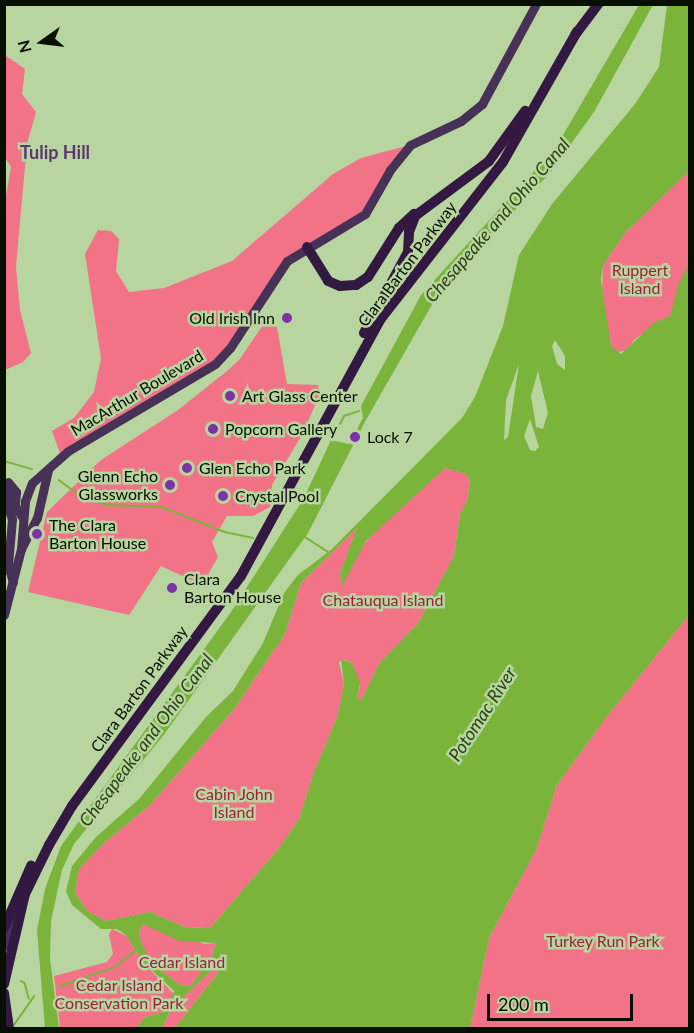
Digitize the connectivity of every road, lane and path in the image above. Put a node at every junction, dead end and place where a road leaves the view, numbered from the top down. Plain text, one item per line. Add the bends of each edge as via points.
1 (536, 4) edge
2 (598, 4) edge
3 (578, 32) junction
4 (464, 181) junction
5 (481, 192) junction
6 (421, 209) junction
7 (307, 247) junction
8 (385, 251) junction
9 (405, 259) junction
10 (380, 320) junction
11 (364, 357) dead end
12 (346, 387) dead end
13 (337, 398) junction
14 (51, 465) junction
15 (6, 483) edge
16 (32, 483) junction
17 (43, 496) junction
18 (4, 498) edge
19 (17, 518) junction
20 (37, 518) junction
21 (21, 549) junction
22 (13, 582) junction
23 (4, 615) edge
24 (26, 894) junction
25 (4, 928) edge
26 (4, 946) edge
27 (4, 984) edge
28 (4, 993) edge
29 (5, 1003) edge
30 (9, 1029) edge

1 - 7 main road, MacArthur Boulevard via 482,104 461,122 410,145 390,170 365,214
2 - 3 highway, Clara Barton Parkway
3 - 4 highway, Clara Barton Parkway via 500,149
3 - 5 highway, Clara Barton Parkway via 507,155
4 - 5 highway via 482,177
4 - 6 highway, Clara Barton Parkway
5 - 10 highway, Clara Barton Parkway
6 - 8 highway via 399,228
6 - 9 highway, Clara Barton Parkway via 410,226
7 - 8 highway via 324,276 345,287 368,277
7 - 14 main road, MacArthur Boulevard via 286,261 272,278 230,348 215,364
8 - 9 highway via 399,242
9 - 25 highway, Clara Barton Parkway via 263,529 230,581 68,800 22,883
10 - 11 highway
10 - 13 highway, Clara Barton Parkway
12 - 13 highway
13 - 24 highway, Clara Barton Parkway via 241,576 72,806
14 - 16 main road, MacArthur Boulevard
14 - 17 main road via 43,483
15 - 16 main road
15 - 19 main road via 16,492
16 - 17 main road via 39,486
16 - 19 main road
17 - 20 main road
18 - 19 main road
19 - 20 main road via 28,522
19 - 21 main road
19 - 22 main road via 8,565
20 - 21 main road
21 - 22 main road
22 - 23 main road
24 - 26 main road, Clara Barton Parkway
24 - 27 highway
28 - 29 highway
29 - 30 highway

